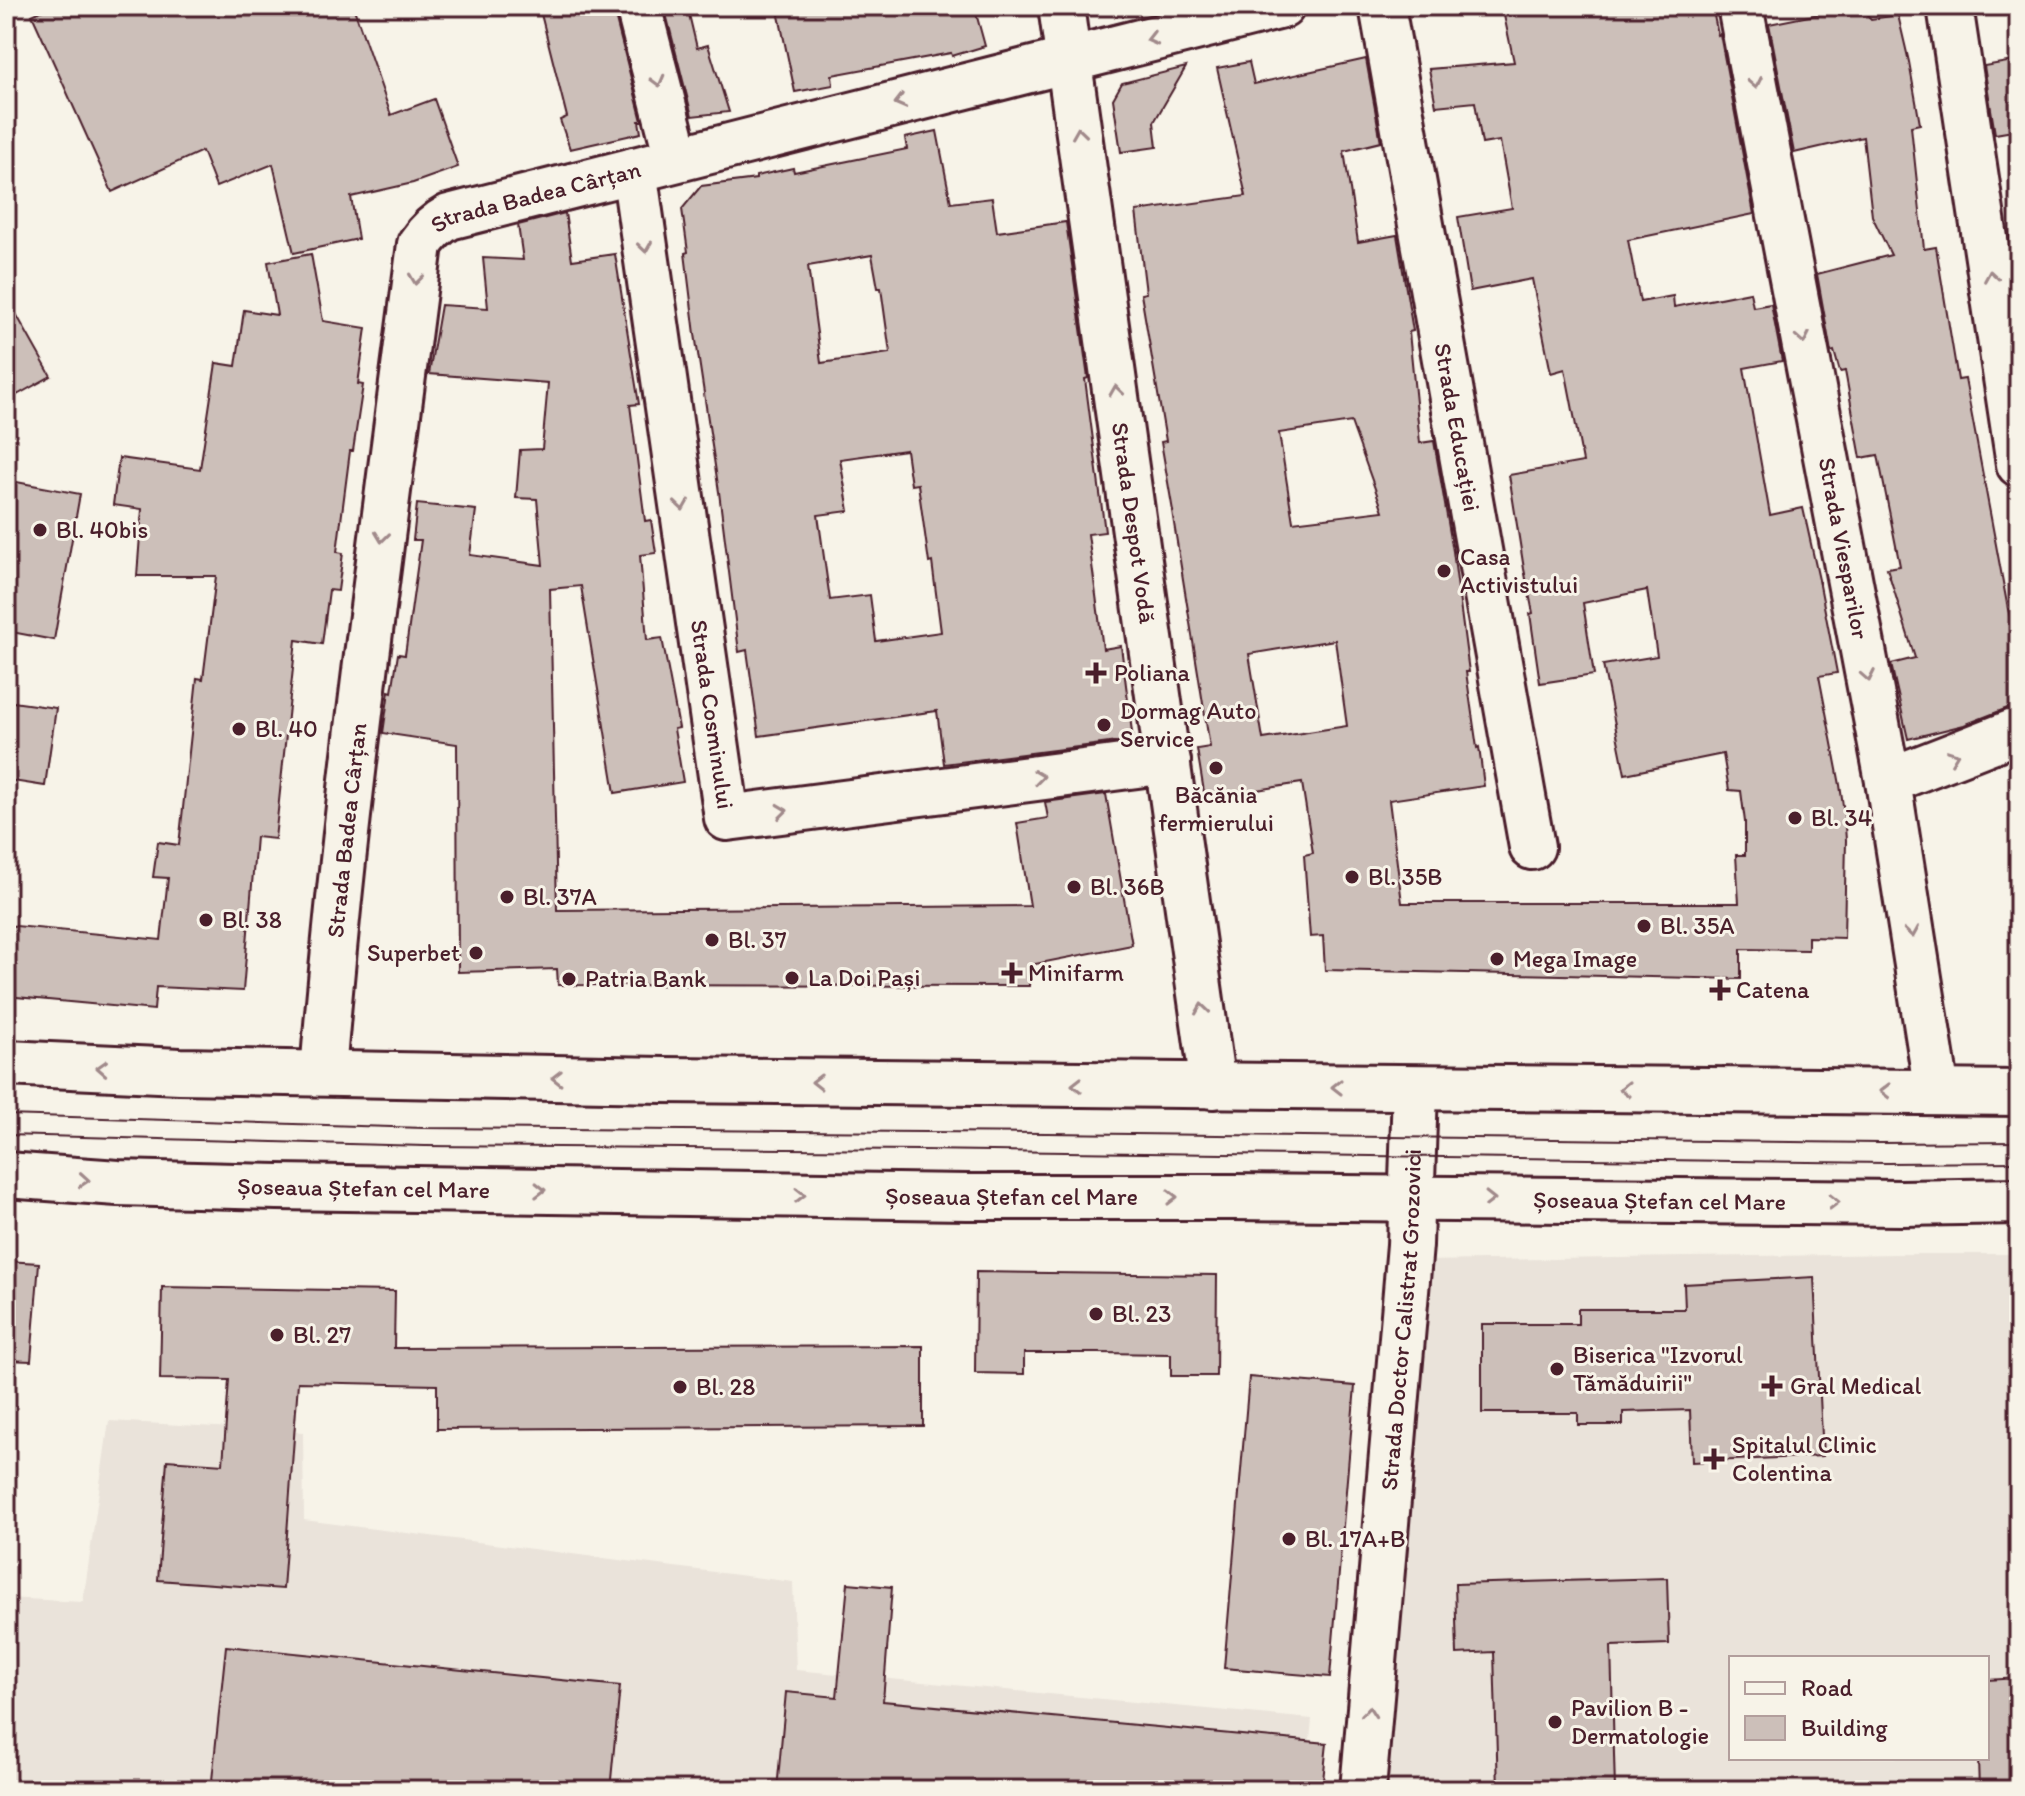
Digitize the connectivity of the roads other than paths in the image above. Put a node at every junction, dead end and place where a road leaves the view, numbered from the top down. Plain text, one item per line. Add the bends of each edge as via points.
1 (638, 6) edge
2 (1061, 6) edge
3 (1282, 6) edge
4 (1382, 6) edge
5 (1740, 6) edge
6 (1950, 6) edge
7 (1069, 59) junction
8 (677, 158) junction
9 (634, 170) junction
10 (2019, 464) edge
11 (2019, 730) edge
12 (1168, 761) junction
13 (1888, 781) junction
14 (1532, 847) dead end
15 (6, 1063) edge
16 (323, 1073) junction
17 (1213, 1086) junction
18 (1415, 1088) junction
19 (1937, 1092) junction
20 (2019, 1093) edge
21 (6, 1175) edge
22 (1412, 1199) junction
23 (2019, 1201) edge
24 (1363, 1790) edge

1 -> 8 street
2 - 7 street, Strada Despot Vodă
3 -> 7 street, Strada Badea Cârțan
4 - 14 street, Strada Educației
5 -> 13 street, Strada Viesparilor
10 -> 6 street
7 -> 8 street, Strada Badea Cârțan
12 -> 7 street, Strada Despot Vodă
8 - 9 street, Strada Badea Cârțan
9 -> 12 street, Strada Cosminului via 727,818
9 -> 16 street, Strada Badea Cârțan via 449,217 420,244 366,662
13 -> 11 street
17 -> 12 street, Strada Despot Vodă
13 -> 19 street, Strada Viesparilor
16 -> 15 street
17 -> 16 street
18 -> 17 street
19 -> 18 street
18 - 22 street, Strada Doctor Calistrat Grozovici
19 - 20 street
21 -> 22 street, Șoseaua Ștefan cel Mare via 278,1187
22 -> 23 street, Șoseaua Ștefan cel Mare
24 -> 22 street, Strada Doctor Calistrat Grozovici

